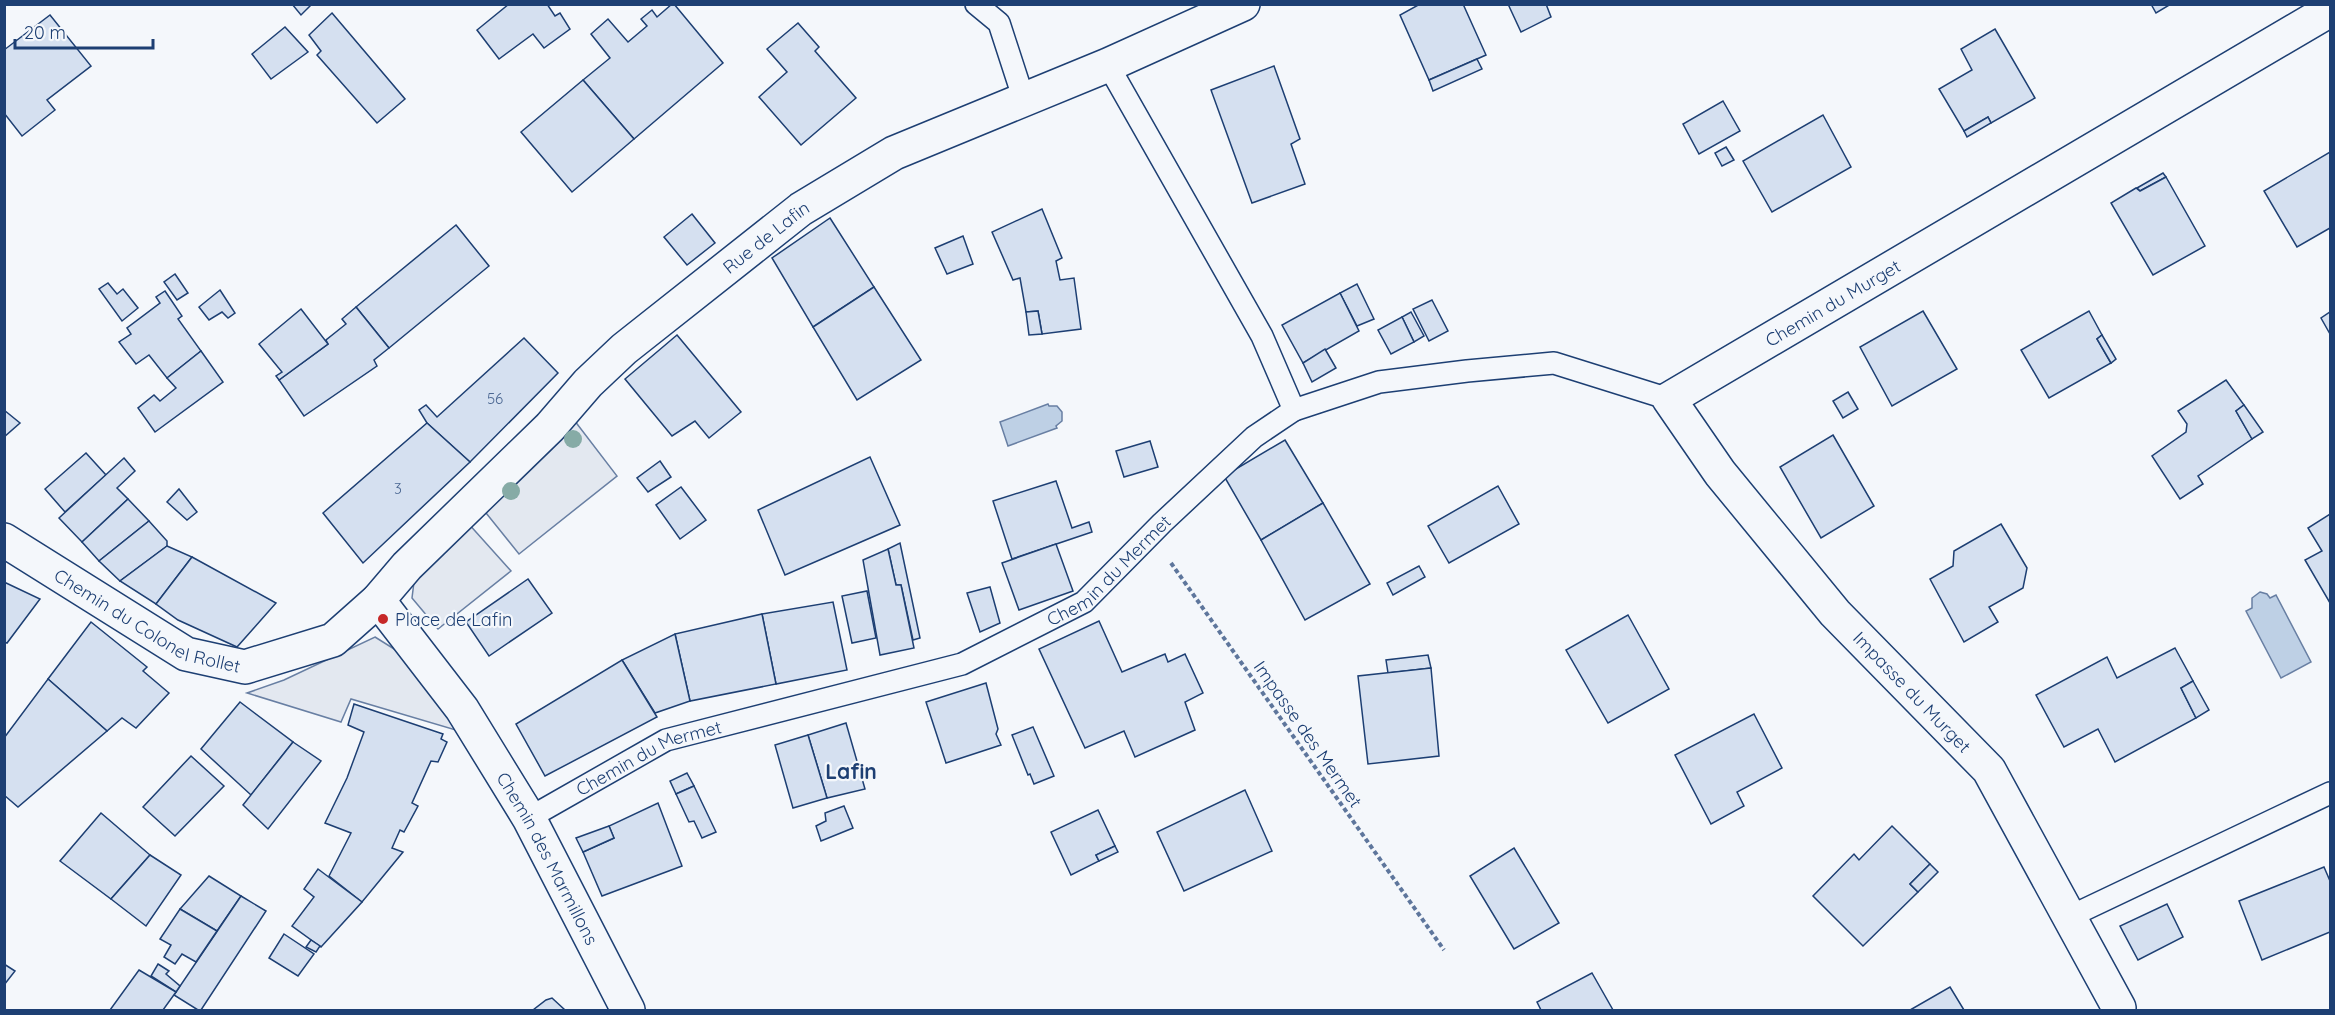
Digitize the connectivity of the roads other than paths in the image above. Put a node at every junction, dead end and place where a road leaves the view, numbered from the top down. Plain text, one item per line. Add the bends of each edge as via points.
1 (976, 4) edge
2 (1243, 4) edge
3 (2331, 10) edge
4 (1108, 65) junction
5 (1024, 100) junction
6 (1669, 399) junction
7 (1294, 410) junction
8 (4, 540) edge
9 (378, 600) junction
10 (2331, 793) edge
11 (529, 818) junction
12 (2069, 917) junction
13 (2119, 1008) dead end
14 (628, 1011) edge

1 - 5 lane via 999,23
2 - 4 street, Rue de Lafin
3 - 6 street, Chemin du Murget
4 - 5 street, Rue de Lafin
4 - 7 lane via 1262,336
5 - 9 street, Rue de Lafin via 894,153 801,209 624,349 407,566
6 - 7 lane via 1554,363 1379,381
6 - 12 street, Impasse du Murget via 1720,473 1835,613 1989,770
7 - 11 lane, Chemin du Mermet via 1254,437 1084,602 962,664 666,740
8 - 9 street, Chemin du Colonel Rollet via 186,654 245,668 333,640
9 - 11 street, Chemin des Marmillons via 462,709
10 - 12 lane
11 - 14 street, Chemin des Marmillons
12 - 13 street, Impasse du Murget

